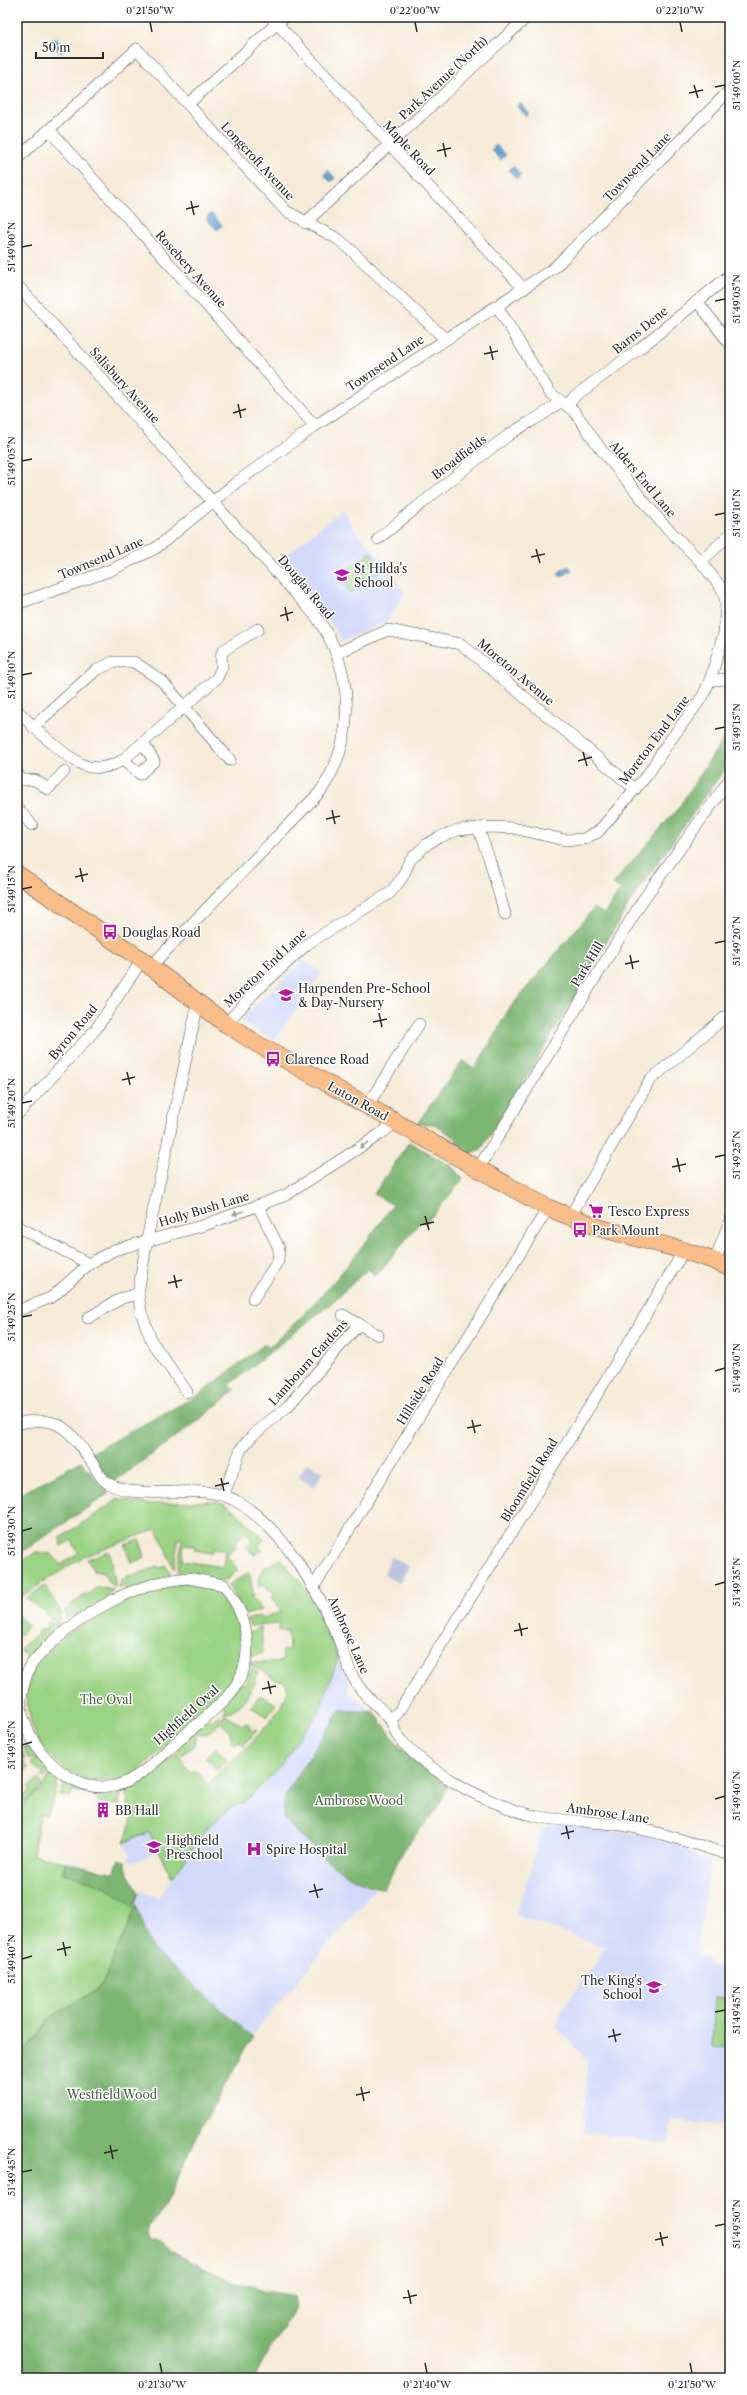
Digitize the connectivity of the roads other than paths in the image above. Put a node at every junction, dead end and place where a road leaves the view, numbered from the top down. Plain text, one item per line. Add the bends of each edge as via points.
1 (527, 17) edge
2 (277, 19) edge
3 (730, 90) edge
4 (188, 104) junction
5 (49, 130) junction
6 (389, 146) junction
7 (17, 159) edge
8 (305, 223) junction
9 (730, 275) edge
10 (17, 285) edge
11 (524, 289) junction
12 (697, 301) junction
13 (497, 306) junction
14 (444, 339) junction
15 (730, 344) edge
16 (563, 404) junction
17 (314, 426) junction
18 (213, 502) junction
19 (730, 534) edge
20 (378, 539) dead end
21 (701, 562) junction
22 (17, 604) edge
23 (258, 629) dead end
24 (337, 653) junction
25 (730, 679) edge
26 (710, 680) junction
27 (184, 705) junction
28 (17, 710) edge
29 (33, 727) junction
30 (142, 743) junction
31 (123, 760) junction
32 (230, 760) dead end
33 (64, 772) dead end
34 (730, 779) edge
35 (18, 780) edge
36 (634, 789) junction
37 (17, 808) edge
38 (32, 825) dead end
39 (478, 828) junction
40 (17, 874) edge
41 (505, 914) dead end
42 (146, 964) junction
43 (198, 1003) junction
44 (730, 1013) edge
45 (226, 1024) junction
46 (419, 1024) dead end
47 (367, 1106) junction
48 (17, 1116) edge
49 (395, 1122) junction
50 (478, 1169) junction
51 (258, 1206) junction
52 (548, 1208) junction
53 (569, 1218) junction
54 (730, 1220) edge
55 (17, 1226) edge
56 (147, 1240) junction
57 (682, 1250) junction
58 (89, 1264) junction
59 (723, 1265) edge
60 (138, 1294) junction
61 (253, 1299) dead end
62 (17, 1311) edge
63 (343, 1314) dead end
64 (88, 1318) dead end
65 (359, 1324) junction
66 (378, 1335) dead end
67 (187, 1392) dead end
68 (17, 1424) edge
69 (224, 1494) junction
70 (313, 1588) junction
71 (390, 1720) junction
72 (124, 1783) joint
73 (730, 1855) edge

1 - 6 street, Park Avenue (North)
2 - 4 street
2 - 6 street, Maple Road
3 - 11 street, Townsend Lane via 574,250
4 - 5 street, Longcroft Avenue via 137,49
4 - 8 street, Longcroft Avenue via 274,199 286,211
5 - 7 street
5 - 17 street, Rosebery Avenue
6 - 8 street, Park Avenue (North)
6 - 11 street, Maple Road
8 - 14 street, Longcroft Avenue via 338,239 350,249
9 - 12 street, Barns Dene
10 - 18 street, Salisbury Avenue
11 - 13 street, Townsend Lane
12 - 15 street
12 - 16 street, Barns Dene via 639,349
13 - 14 street, Townsend Lane
13 - 16 street, Alders End Lane via 550,393
14 - 17 street, Townsend Lane
16 - 20 street, Broadfields via 510,434
16 - 21 street, Alders End Lane via 574,411 600,448 661,522
17 - 18 street, Townsend Lane
18 - 22 street, Townsend Lane via 168,540 142,556
18 - 24 street, Douglas Road via 315,615
19 - 21 street
21 - 26 street, Alders End Lane via 723,590 726,603 722,647
23 - 27 street via 224,650 221,655 221,673
24 - 36 street, Moreton Avenue via 388,630 461,644
24 - 42 street, Douglas Road via 348,710 341,746 328,781 310,804
25 - 26 street
26 - 36 street, Moreton End Lane via 703,696 648,774
27 - 29 street via 162,681 142,666 124,661 113,662 95,671
27 - 30 street
27 - 32 street
28 - 29 street
29 - 31 street via 82,764 100,768 112,766
30 - 31 street
30 - 31 street via 154,761 140,774
33 - 35 street via 48,789 35,780
34 - 50 street, Park Hill via 643,900
36 - 39 street, Moreton End Lane via 605,826 584,839 565,840 513,828
37 - 38 street
39 - 41 street
39 - 45 street, Moreton End Lane via 458,830 427,844 410,860 402,878 390,893 307,944 254,993
40 - 42 main road, Luton Road
42 - 43 main road, Luton Road
42 - 48 street, Byron Road via 96,1029
43 - 45 main road, Luton Road
43 - 56 street
44 - 53 street via 650,1080
45 - 47 main road, Luton Road
46 - 47 street
47 - 49 main road, Luton Road
49 - 50 main road, Luton Road
49 -> 51 street, Holly Bush Lane via 297,1188
50 - 52 main road, Luton Road
51 -> 56 street, Holly Bush Lane via 205,1225
51 - 61 street via 279,1248 279,1255 278,1261
52 - 53 main road, Luton Road
52 - 70 street, Hillside Road
53 - 57 main road, Luton Road
54 - 59 street
55 - 58 street
56 - 58 street, Holly Bush Lane via 114,1250
56 - 60 street
57 - 59 main road, Luton Road
57 - 71 street, Bloomfield Road via 679,1259 532,1500 400,1710
58 - 62 street, Holly Bush Lane via 52,1297
60 - 64 street via 122,1298
60 - 67 street via 141,1312 152,1342
63 - 65 street, Lambourn Gardens
65 - 66 street, Lambourn Gardens
65 - 69 street, Lambourn Gardens via 288,1406 263,1425 245,1445 236,1460
68 - 69 street via 40,1420 67,1429 78,1441 102,1479 123,1489
69 - 70 street, Ambrose Lane via 256,1515 280,1538
70 - 71 street, Ambrose Lane via 337,1637 353,1679
71 - 73 street, Ambrose Lane via 397,1736 422,1760 454,1782 510,1808 542,1817 620,1825 674,1836
72 - 72 street, Highfield Oval via 153,1763 228,1696 248,1659 246,1627 233,1597 224,1585 189,1578 164,1580 107,1603 56,1639 30,1667 21,1707 32,1739 61,1772 88,1784 113,1786

